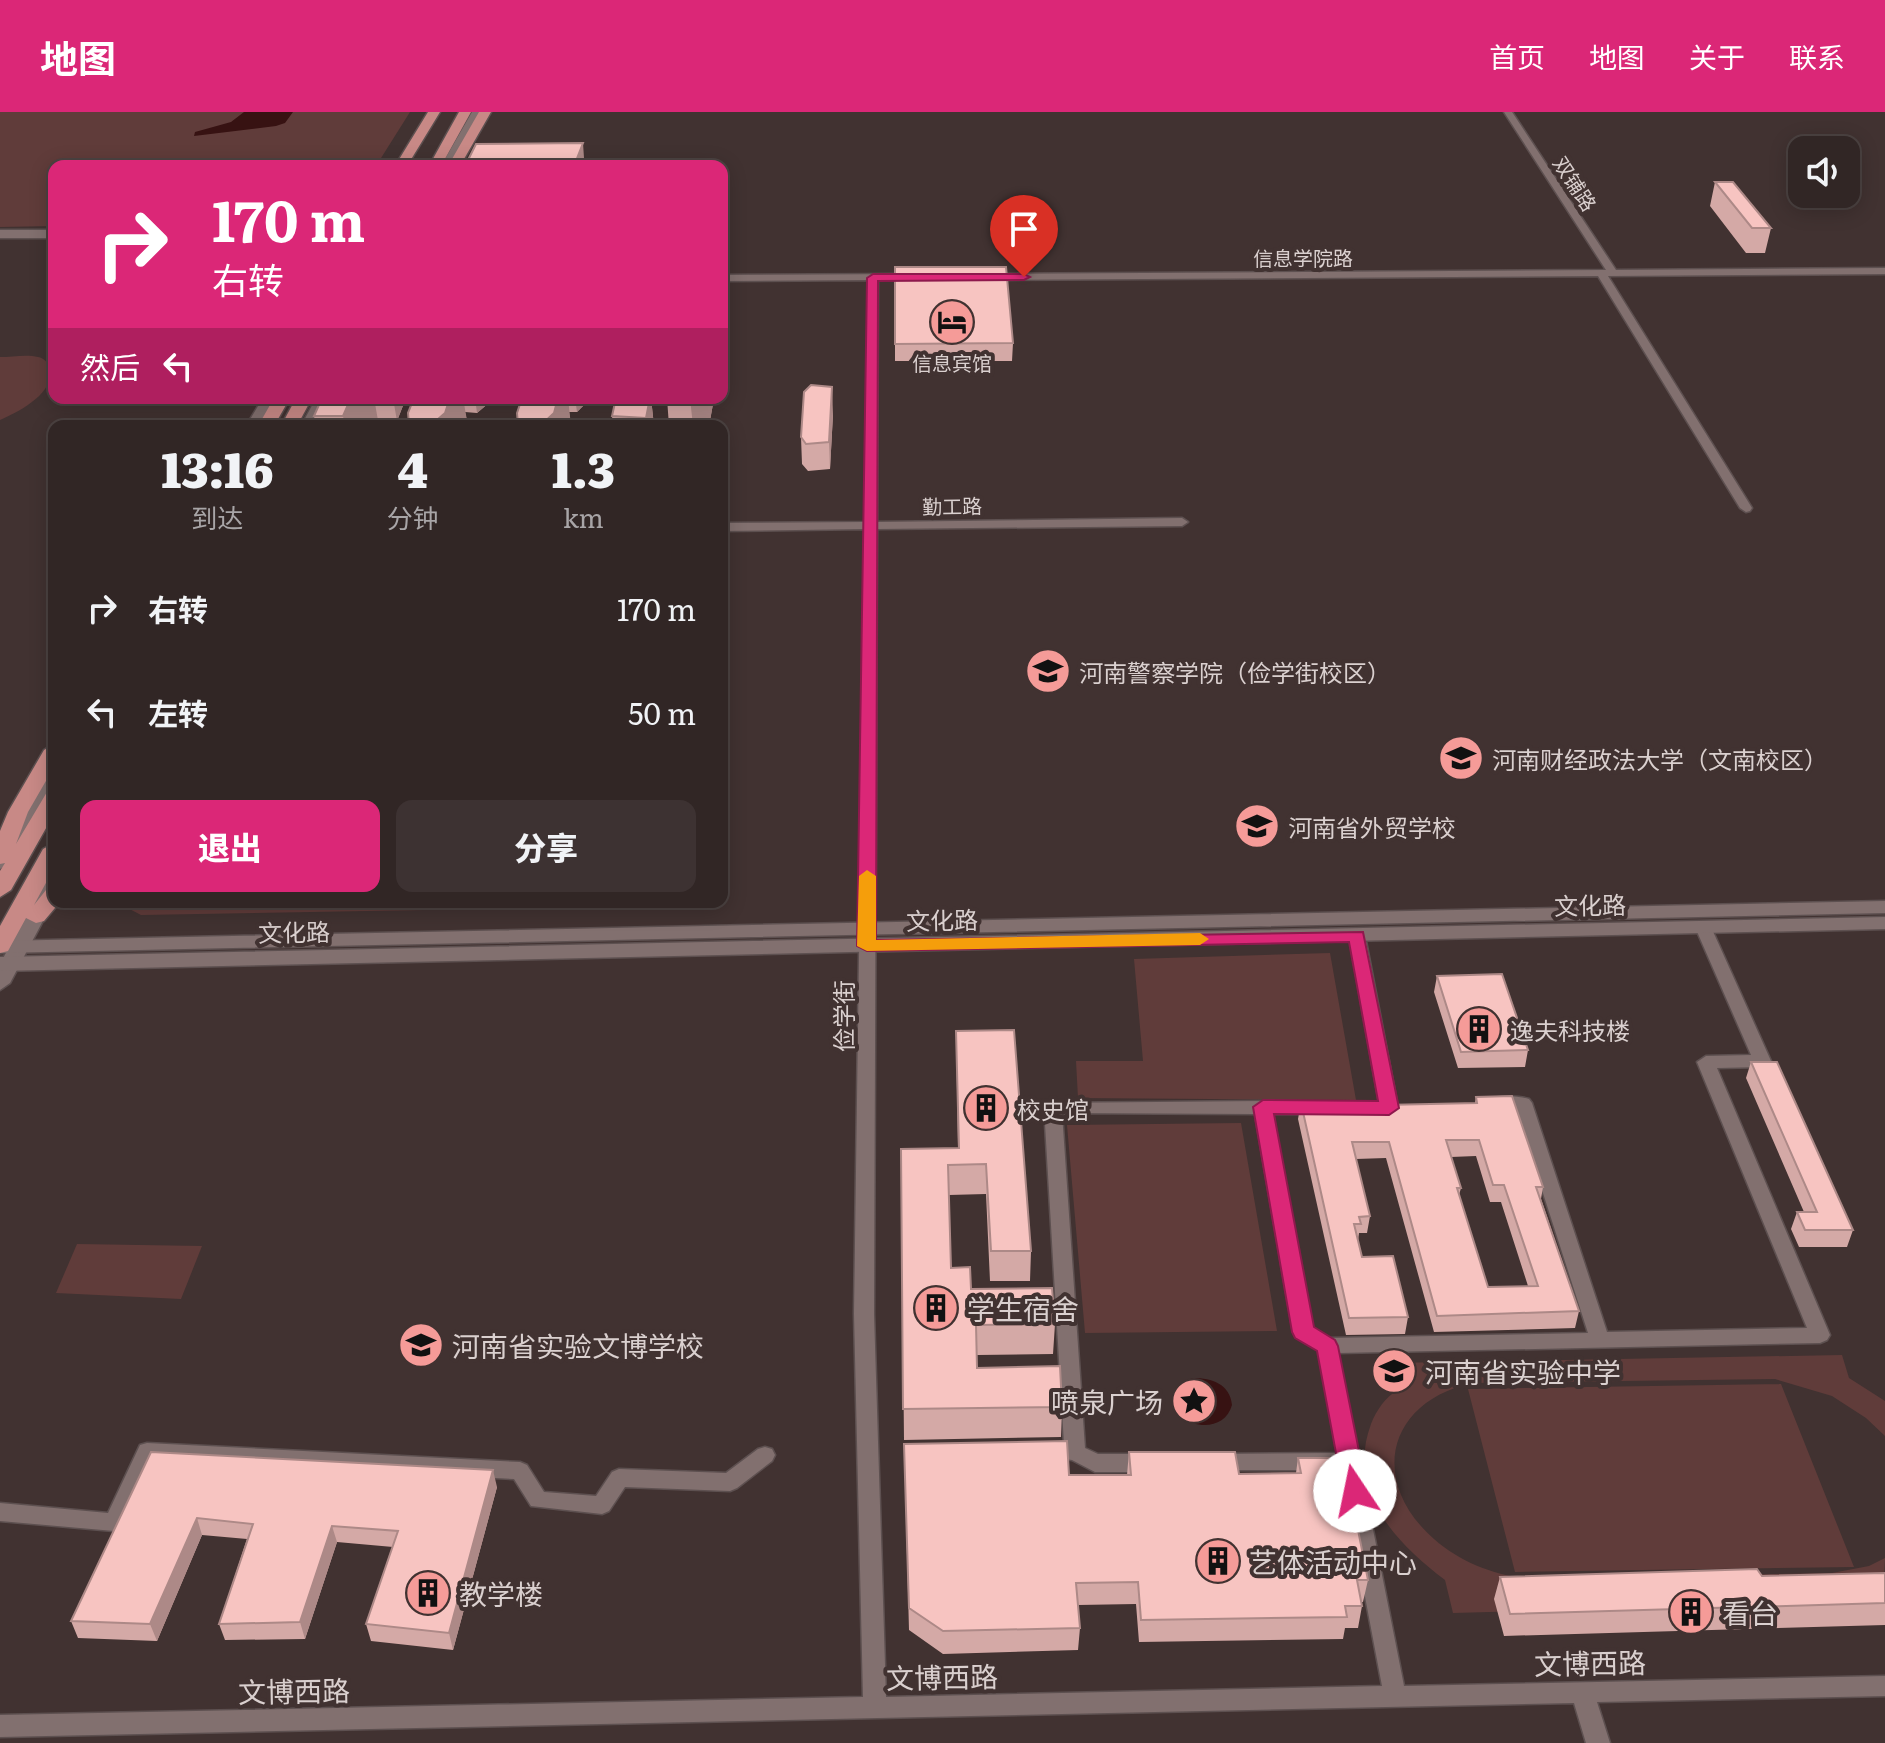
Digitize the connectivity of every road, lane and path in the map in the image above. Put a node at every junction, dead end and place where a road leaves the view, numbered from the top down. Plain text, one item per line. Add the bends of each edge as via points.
1 (436, 112) edge
2 (448, 112) edge
3 (465, 112) edge
4 (477, 112) edge
5 (485, 112) edge
6 (1508, 112) edge
7 (405, 160) edge
8 (410, 160) edge
9 (420, 160) edge
10 (438, 160) edge
11 (450, 160) edge
12 (457, 160) edge
13 (0, 234) edge
14 (48, 234) edge
15 (1885, 271) edge
16 (1607, 273) junction
17 (920, 277) edge
18 (968, 277) edge
19 (728, 278) edge
20 (873, 278) junction
21 (1746, 508) dead end
22 (1182, 522) dead end
23 (870, 525) junction
24 (728, 527) edge
25 (48, 760) edge
26 (48, 781) edge
27 (48, 806) edge
28 (0, 861) edge
29 (48, 862) edge
30 (0, 890) edge
31 (48, 893) edge
32 (48, 902) edge
33 (1885, 907) edge
34 (36, 916) junction
35 (1885, 923) edge
36 (1703, 927) junction
37 (1357, 936) junction
38 (867, 937) junction
39 (6, 953) edge
40 (0, 983) edge
41 (1478, 1105) edge
42 (1263, 1107) junction
43 (1342, 1108) edge
44 (1389, 1108) edge
45 (1600, 1340) junction
46 (1327, 1346) junction
47 (1045, 1451) edge
48 (1075, 1452) junction
49 (765, 1455) dead end
50 (1350, 1461) junction
51 (0, 1512) edge
52 (1885, 1686) edge
53 (1583, 1693) junction
54 (1395, 1697) junction
55 (875, 1707) junction
56 (0, 1726) edge
57 (1598, 1743) edge

1 - 7 highway
1 - 8 main road
2 - 9 highway
3 - 10 highway
4 - 11 main road
5 - 12 highway
6 - 16 street, 双铺路
13 - 14 main road
15 - 16 street, 信息学院路
16 - 18 street, 信息学院路
16 - 21 street, 双铺路
17 - 20 street
19 - 20 street
20 - 23 street, 俭学街
22 - 23 street, 勤工路
23 - 24 street, 勤工路
23 - 38 street, 俭学街
25 - 28 highway via 18,812
26 - 28 main road
27 - 30 highway
29 - 39 highway
31 - 34 main road
32 - 34 highway
33 - 38 main road, 文化路
34 - 39 main road
35 - 36 main road, 文化路
36 - 37 main road, 文化路
36 - 45 street via 1762,1061 1706,1062 1820,1335
37 - 38 main road, 文化路
37 - 44 street
38 - 39 main road, 文化路
38 - 55 street, 俭学街 via 864,1314
39 - 40 main road
41 - 45 street via 1523,1103
42 - 43 street
42 - 46 street via 1303,1332
42 - 48 street via 1053,1107
45 - 46 street
46 - 50 street
47 - 48 street
48 - 50 street via 1095,1463
49 - 51 street via 730,1482 619,1478 602,1505 538,1500 520,1471 147,1451 114,1522
50 - 54 street
52 - 53 street, 文博西路
53 - 54 street, 文博西路
53 - 57 street
54 - 55 street, 文博西路
55 - 56 street, 文博西路

